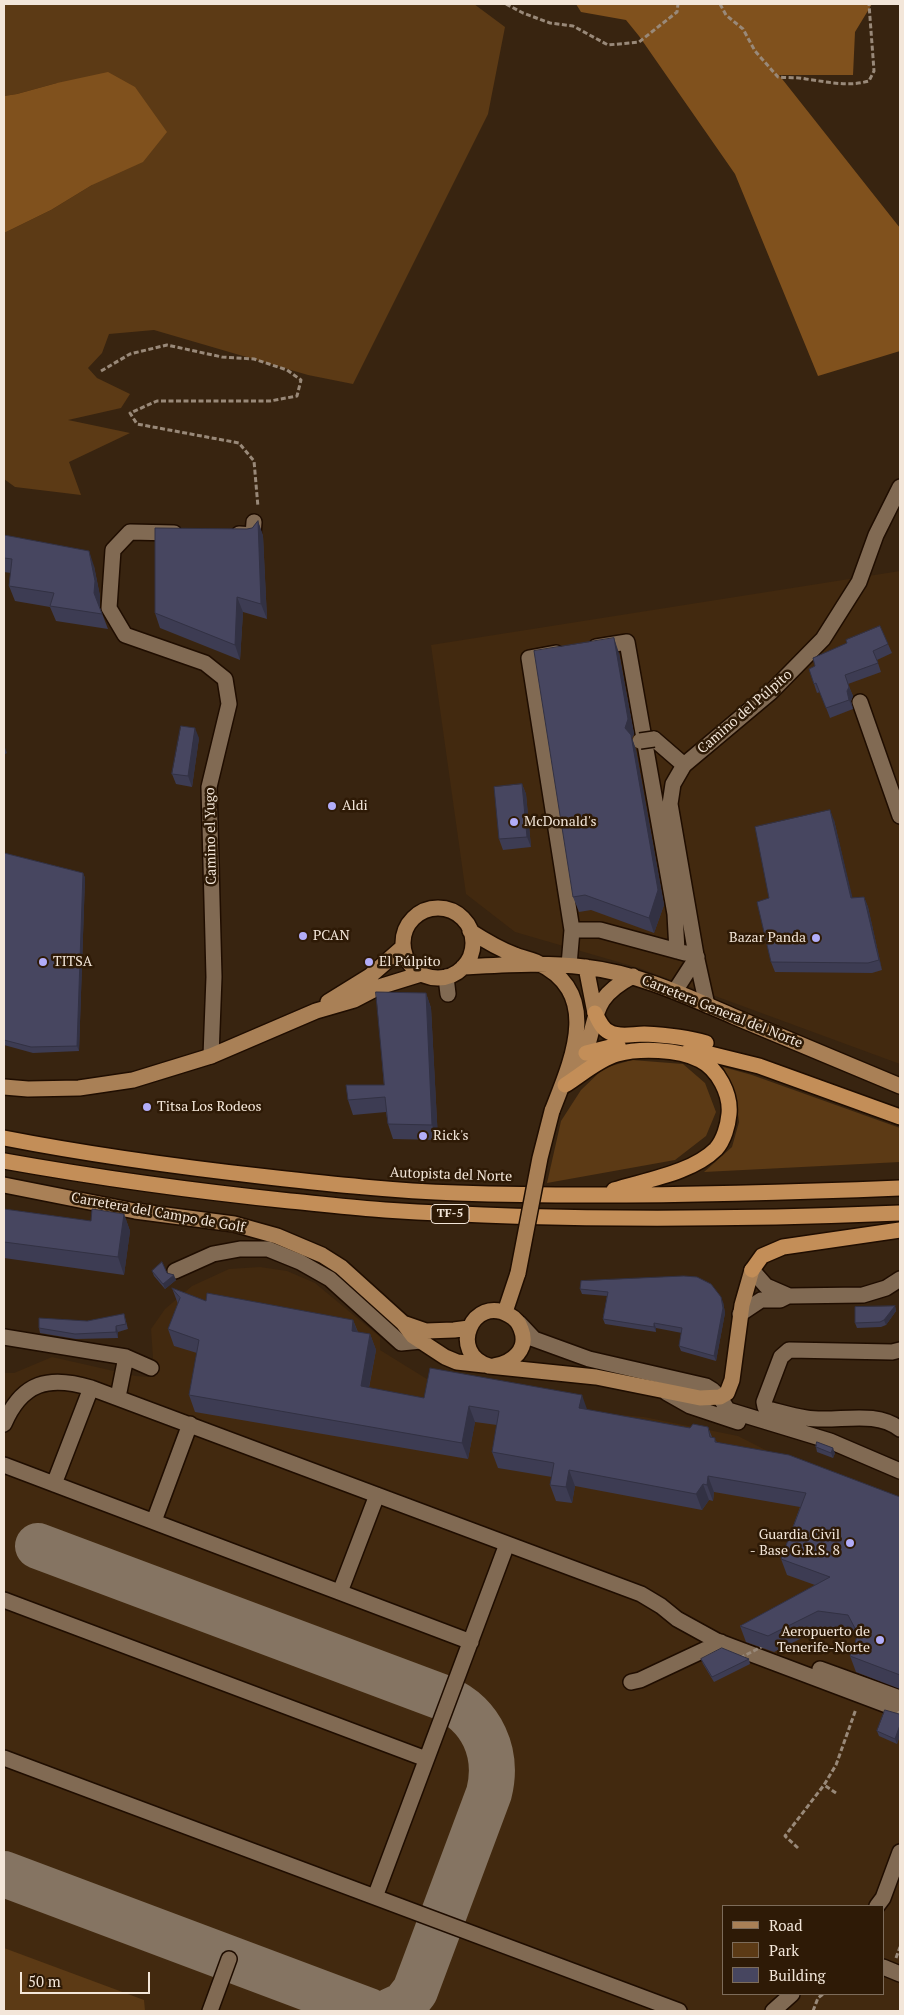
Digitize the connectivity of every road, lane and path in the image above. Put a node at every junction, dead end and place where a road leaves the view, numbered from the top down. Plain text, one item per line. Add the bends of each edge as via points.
1 (506, 4) edge
2 (678, 4) edge
3 (720, 4) edge
4 (869, 4) edge
5 (101, 371) dead end
6 (900, 487) edge
7 (254, 522) joint
8 (187, 533) edge
9 (224, 534) edge
10 (860, 702) dead end
11 (647, 740) dead end
12 (684, 765) junction
13 (900, 816) edge
14 (572, 930) junction
15 (470, 931) junction
16 (403, 947) junction
17 (677, 951) junction
18 (696, 956) junction
19 (537, 963) junction
20 (569, 965) junction
21 (463, 967) junction
22 (586, 967) junction
23 (421, 974) junction
24 (632, 976) junction
25 (446, 977) junction
26 (675, 991) junction
27 (448, 994) dead end
28 (707, 1005) junction
29 (316, 1011) junction
30 (595, 1013) junction
31 (586, 1054) junction
32 (210, 1056) junction
33 (569, 1066) junction
34 (759, 1066) junction
35 (900, 1086) edge
36 (4, 1087) edge
37 (558, 1098) junction
38 (900, 1117) edge
39 (4, 1138) edge
40 (4, 1161) edge
41 (4, 1185) edge
42 (900, 1188) edge
43 (597, 1195) junction
44 (900, 1213) edge
45 (900, 1230) edge
46 (752, 1270) junction
47 (175, 1271) dead end
48 (900, 1279) edge
49 (789, 1296) junction
50 (505, 1312) junction
51 (740, 1314) junction
52 (403, 1323) junction
53 (519, 1323) junction
54 (469, 1328) junction
55 (4, 1337) edge
56 (421, 1342) junction
57 (900, 1350) edge
58 (126, 1357) junction
59 (492, 1366) junction
60 (151, 1368) dead end
61 (91, 1388) junction
62 (665, 1391) junction
63 (720, 1396) junction
64 (118, 1397) junction
65 (4, 1424) edge
66 (190, 1424) junction
67 (805, 1425) junction
68 (900, 1429) edge
69 (876, 1462) junction
70 (4, 1465) edge
71 (900, 1472) edge
72 (54, 1484) junction
73 (377, 1494) junction
74 (154, 1521) junction
75 (507, 1544) junction
76 (340, 1592) junction
77 (4, 1600) edge
78 (677, 1619) junction
79 (471, 1642) junction
80 (721, 1642) junction
81 (768, 1644) edge
82 (732, 1662) edge
83 (631, 1682) dead end
84 (861, 1696) junction
85 (899, 1710) edge
86 (4, 1758) edge
87 (426, 1760) junction
88 (824, 1784) junction
89 (836, 1793) dead end
90 (798, 1848) dead end
91 (900, 1852) edge
92 (375, 1897) junction
93 (878, 1905) edge
94 (229, 1959) dead end
95 (884, 1967) edge
96 (900, 1974) edge
97 (791, 1995) edge
98 (821, 1995) edge
99 (210, 2011) edge
100 (679, 2011) edge
101 (773, 2011) edge
102 (813, 2011) edge

1 - 2 path via 550,23 573,26 608,45 639,42 677,12
3 - 4 path via 778,77 855,85 869,81 874,71
5 - 7 path via 130,354 167,345 222,357 254,359 287,370 301,380 297,396 270,400 157,401 130,413 137,424 239,444 254,461 258,507
6 - 12 street, Camino del Púlpito via 876,535 859,582 823,640 771,692
7 - 9 street via 252,535
8 - 32 street, Camino el Yugo via 130,532 113,550 109,608 125,635 205,663 225,679 229,704 209,787 214,977
10 - 13 street
11 - 12 street
12 - 18 street, Camino del Púlpito via 673,784 670,804
14 - 17 street via 600,930
14 - 17 street via 529,658 627,642 675,914
14 - 20 street
15 - 16 main road via 456,914 441,909 426,910 408,924
15 - 19 main road, Carretera General del Norte via 514,955
15 - 21 main road via 472,950
16 - 23 main road via 409,962
16 - 29 main road via 370,976
17 - 18 street
18 - 26 street
18 - 28 street, Camino del Púlpito
19 - 20 main road, Carretera General del Norte
19 - 21 main road, Carretera General del Norte
19 - 33 main road via 562,980 573,994 578,1019
20 - 22 main road, Carretera General del Norte
21 - 25 main road
22 - 24 main road, Carretera General del Norte
22 - 30 main road
23 - 25 main road
23 - 29 main road
24 - 26 main road, Carretera General del Norte
24 - 30 main road via 606,994
25 - 27 street
26 - 28 main road, Carretera General del Norte
28 - 35 main road, Carretera General del Norte
29 - 32 main road
30 - 31 main road
30 - 34 highway via 609,1032 700,1041 743,1055
31 - 33 main road
31 - 34 highway via 626,1043 670,1043
31 - 37 main road
32 - 36 main road via 133,1080 79,1088
33 - 37 main road
34 - 38 highway
37 - 43 highway via 604,1060 618,1054 649,1050 678,1053 701,1060 721,1080 730,1103 728,1126 716,1148 689,1168
37 - 50 main road, bridge via 540,1158 518,1273
39 - 43 highway, Autopista del Norte / TF-5 via 174,1166 351,1186 456,1193
40 - 44 highway, TF-5 via 195,1191 382,1210 590,1218
41 - 52 main road, Carretera del Campo de Golf via 135,1211 234,1224 277,1236 322,1255 341,1267
42 - 43 highway, Autopista del Norte / TF-5 via 740,1195
45 - 46 highway via 782,1247 762,1256
46 - 49 street via 766,1286
46 - 51 main road
47 - 56 street via 213,1254 240,1249 268,1249 330,1279 401,1343
48 - 49 street via 886,1288 863,1295
49 - 51 street via 780,1300 761,1300
50 - 53 main road
50 - 54 main road via 486,1312 473,1320
51 - 63 main road via 732,1380 726,1393
52 - 54 main road, Carretera del Campo de Golf via 426,1330
52 - 56 main road, Carretera del Campo de Golf
53 - 59 main road via 523,1339 518,1354 510,1362
53 - 63 street via 534,1339 589,1359 699,1384
54 - 59 main road via 468,1348 475,1358
55 - 58 street
56 - 59 main road, Carretera del Campo de Golf via 457,1362
57 - 67 street via 785,1352 764,1405
58 - 60 street
58 - 64 street
59 - 62 main road, Carretera del Campo de Golf via 596,1378
61 - 64 street
61 - 65 street via 70,1381 44,1384 23,1393
61 - 72 street
62 - 63 main road, Carretera del Campo de Golf via 700,1398
62 - 69 street via 690,1406 724,1418
63 - 67 street via 728,1410
64 - 66 street
66 - 73 street
66 - 74 street
67 - 68 street via 873,1418 891,1422
67 - 69 street
69 - 71 street
70 - 72 street
72 - 74 street
73 - 75 street
73 - 76 street
74 - 76 street
75 - 78 street via 642,1594
75 - 79 street
76 - 79 street
77 - 87 street
78 - 80 street
78 - 85 street
79 - 87 street
80 - 83 street
80 - 84 street
81 - 82 path, bridge
84 - 85 street
84 - 88 path via 836,1765
86 - 92 street
87 - 92 street
88 - 89 path
88 - 90 path via 785,1836
91 - 93 street
92 - 100 street
94 - 99 street
95 - 96 street
97 - 101 street
98 - 102 path

